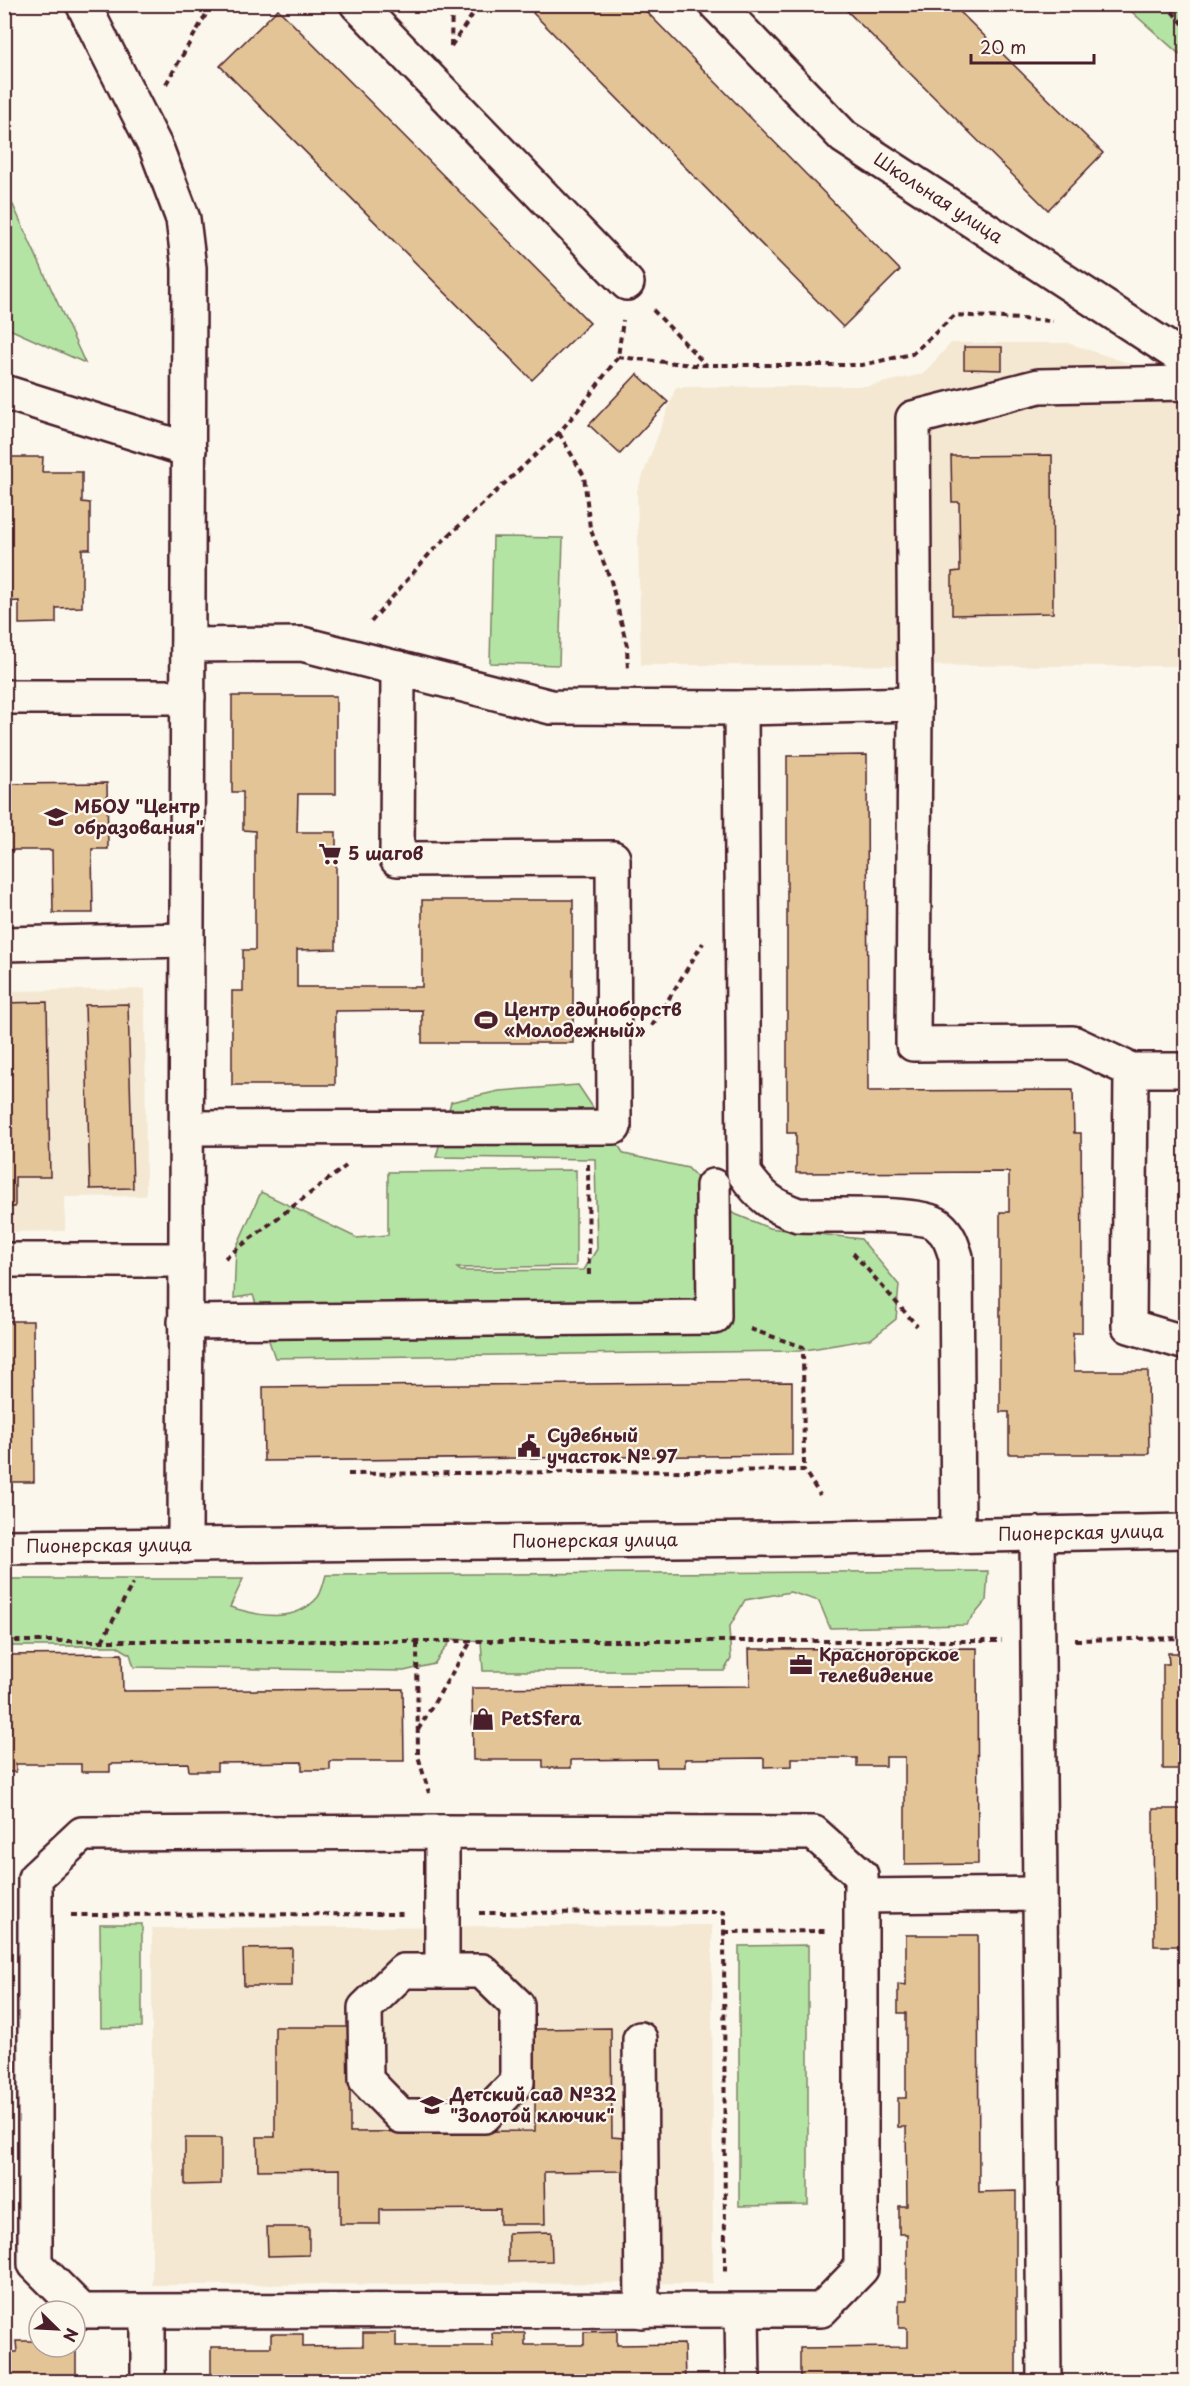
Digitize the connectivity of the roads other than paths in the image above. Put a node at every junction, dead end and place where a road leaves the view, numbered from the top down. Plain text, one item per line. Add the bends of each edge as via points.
1 (82, 4) edge
2 (357, 4) edge
3 (716, 4) edge
4 (627, 284) road end
5 (1185, 360) edge
6 (1185, 383) edge
7 (4, 392) edge
8 (189, 450) junction
9 (188, 645) junction
10 (398, 668) junction
11 (4, 697) edge
12 (188, 697) junction
13 (915, 704) junction
14 (741, 708) junction
15 (187, 940) junction
16 (4, 944) edge
17 (1131, 1070) junction
18 (1185, 1070) edge
19 (187, 1128) junction
20 (713, 1186) dead end
21 (4, 1260) edge
22 (186, 1274) junction
23 (185, 1322) junction
24 (1185, 1343) edge
25 (1185, 1531) edge
26 (1037, 1534) junction
27 (958, 1536) junction
28 (4, 1546) edge
29 (185, 1546) junction
30 (442, 1832) junction
31 (1039, 1894) junction
32 (861, 1896) junction
33 (442, 1971) junction
34 (640, 2039) dead end
35 (642, 2311) junction
36 (742, 2311) junction
37 (148, 2312) junction
38 (148, 2382) edge
39 (742, 2382) edge
40 (1044, 2382) edge

1 - 8 street via 157,150 183,219 189,268
2 - 4 street
3 - 5 street, Школьная улица via 844,137
6 - 13 street via 1039,386 913,418
7 - 8 street
8 - 9 street
9 - 10 street via 302,644
9 - 12 street
10 - 14 street via 552,707
10 - 19 street via 397,859 613,858 614,1127
11 - 12 street
12 - 15 street
13 - 14 street
13 - 17 street via 913,1044 1073,1043
14 - 27 street via 744,1173 759,1194 798,1215 915,1218 936,1224 950,1237 956,1257
15 - 16 street
15 - 19 street
17 - 18 street
17 - 24 street via 1130,1326
19 - 22 street
20 - 23 street via 714,1317
21 - 22 street
22 - 23 street
23 - 29 street
25 - 26 street, Пионерская улица
26 - 27 street, Пионерская улица
26 - 31 street
27 - 29 street, Пионерская улица
28 - 29 street, Пионерская улица
30 - 32 street via 814,1833 861,1875
30 - 33 street
30 - 37 street via 82,1834 35,1878 35,2265 82,2311
31 - 32 street
31 - 40 street
32 - 36 street via 861,2269 821,2310
33 - 33 street via 482,1971 517,2005 517,2082 484,2116 401,2116 366,2080 365,2008 403,1971
34 - 35 street
35 - 36 street
35 - 37 street
36 - 39 street
37 - 38 street

